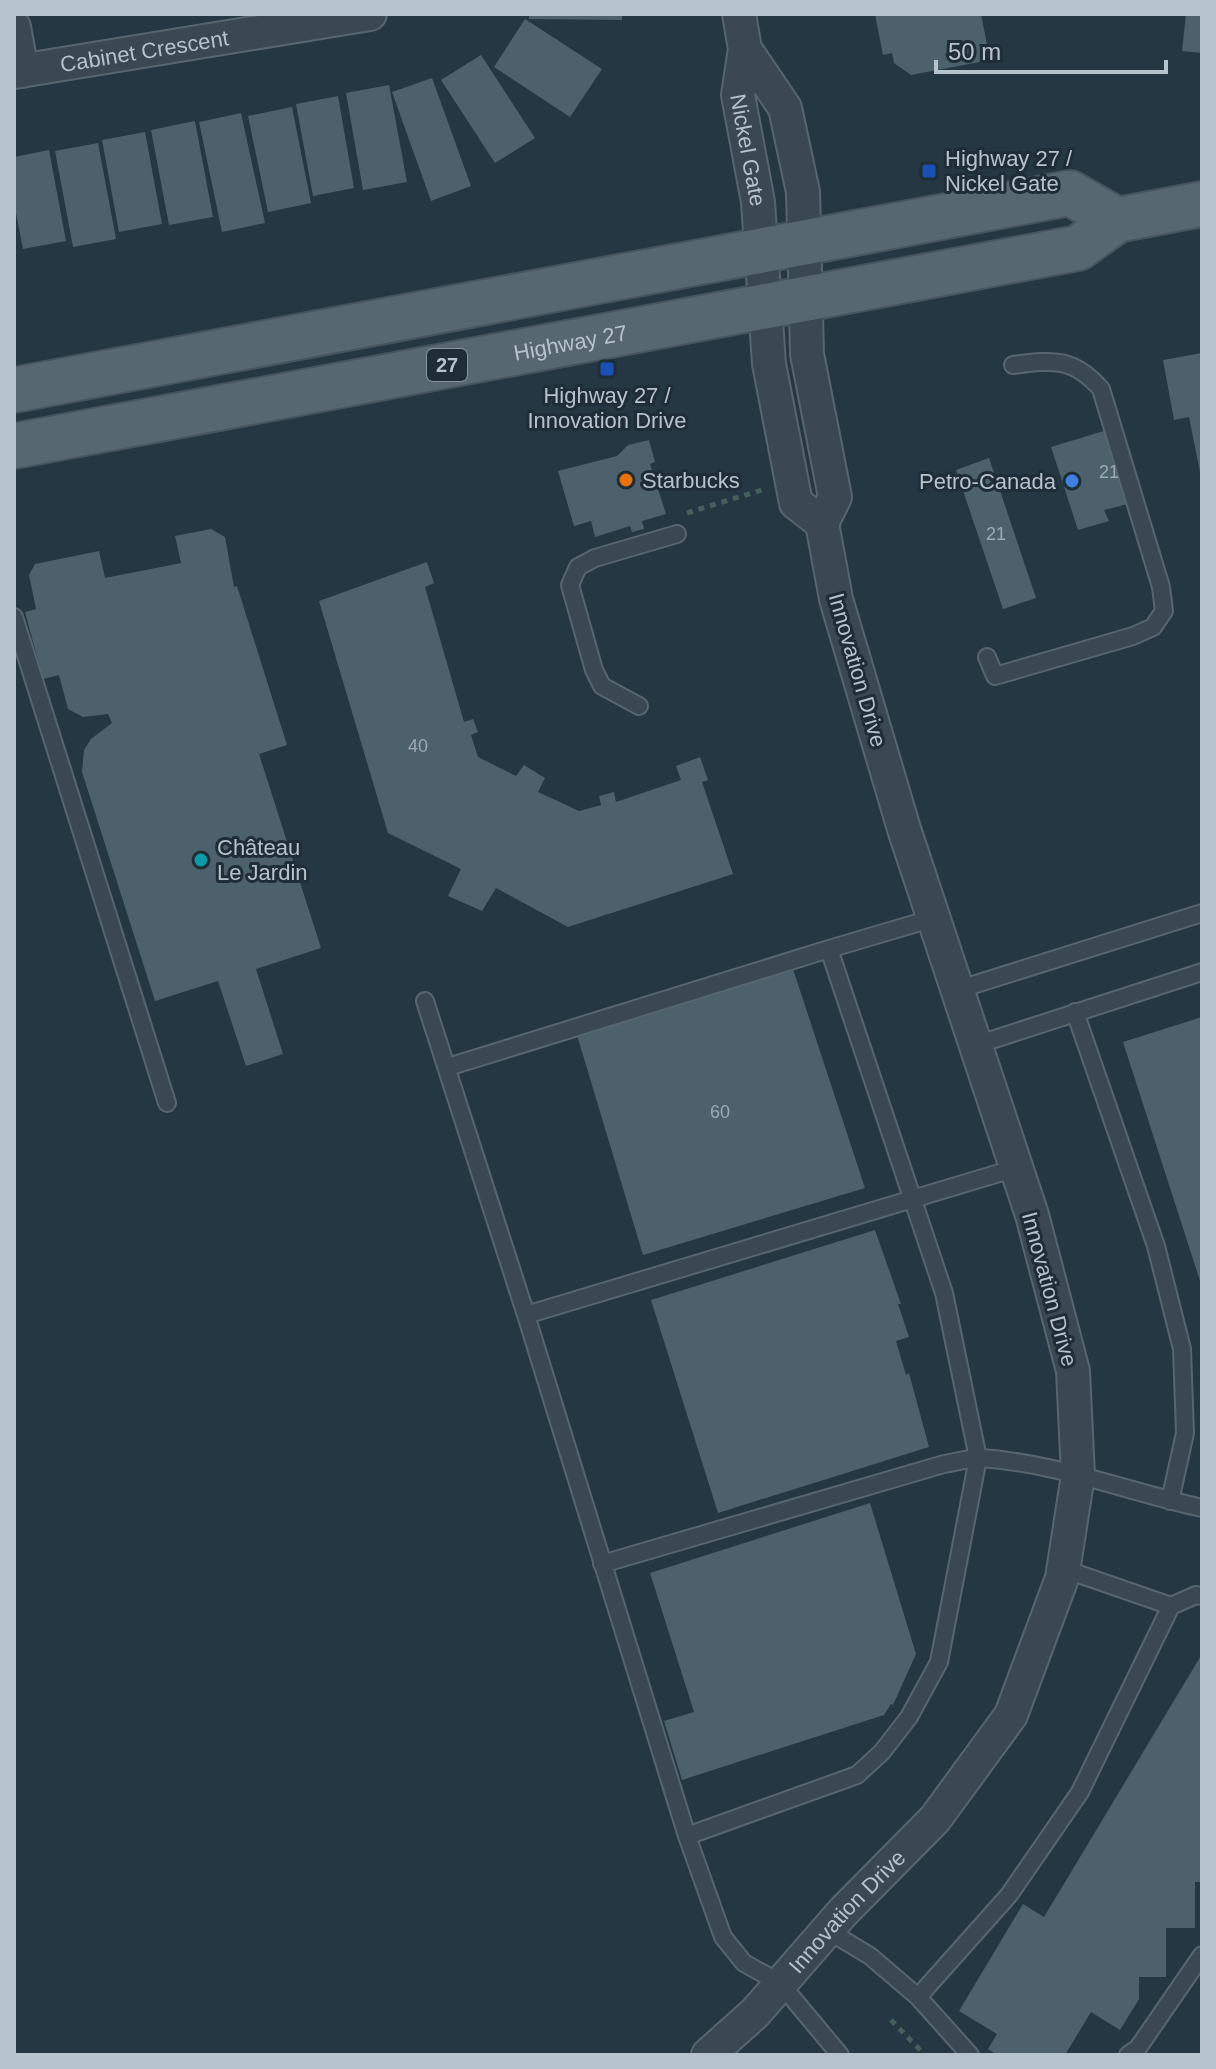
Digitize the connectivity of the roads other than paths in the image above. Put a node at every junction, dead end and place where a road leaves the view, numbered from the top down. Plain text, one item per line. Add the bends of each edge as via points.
1 (370, 14) edge
2 (739, 14) edge
3 (14, 27) edge
4 (745, 49) junction
5 (18, 71) edge
6 (1202, 204) edge
7 (1117, 220) junction
8 (804, 242) junction
9 (761, 251) junction
10 (785, 303) junction
11 (1013, 365) dead end
12 (14, 390) edge
13 (14, 446) edge
14 (677, 534) road end
15 (14, 617) edge
16 (987, 657) dead end
17 (639, 706) dead end
18 (1202, 913) edge
19 (934, 918) junction
20 (829, 949) junction
21 (1202, 972) edge
22 (957, 990) junction
23 (425, 1001) dead end
24 (1075, 1012) junction
25 (976, 1045) junction
26 (448, 1067) junction
27 (167, 1103) dead end
28 (1016, 1168) junction
29 (911, 1200) junction
30 (526, 1315) junction
31 (978, 1458) junction
32 (1078, 1475) junction
33 (1170, 1501) junction
34 (1202, 1508) edge
35 (602, 1564) junction
36 (1064, 1569) junction
37 (1202, 1596) edge
38 (1171, 1606) junction
39 (687, 1836) junction
40 (827, 1930) junction
41 (1202, 1955) edge
42 (780, 1983) junction
43 (918, 1997) junction
44 (708, 2055) edge
45 (840, 2055) edge
46 (970, 2055) edge
47 (1128, 2055) edge

1 - 5 street, Cabinet Crescent
2 - 4 street, Nickel Gate
3 - 5 street
4 - 8 street, Nickel Gate via 785,108 803,192
4 - 9 street, Nickel Gate via 738,95 758,202
6 - 7 main road, Highway 27 / 27
7 - 8 main road via 1070,193
7 - 10 main road, Highway 27 / 27 via 1078,248
8 - 9 main road
8 - 10 street, Nickel Gate
9 - 10 street, Innovation Drive
9 - 12 main road
10 - 13 main road, Highway 27 / 27
10 - 19 street, Innovation Drive via 769,364 796,503 822,523 836,599
11 - 16 lane via 1053,360 1084,370 1101,389 1164,611 1153,627 1133,636 995,676
14 - 17 lane via 595,558 578,567 570,585 602,686
15 - 27 lane
18 - 22 lane
19 - 20 lane
19 - 22 street, Innovation Drive
20 - 26 lane
20 - 29 lane
21 - 24 lane
22 - 25 street, Innovation Drive
23 - 26 lane
24 - 25 lane
24 - 33 lane via 1156,1246 1182,1349 1185,1433
25 - 28 street, Innovation Drive
26 - 30 lane
28 - 29 lane
28 - 32 street, Innovation Drive via 1073,1371
29 - 30 lane
29 - 31 lane via 944,1293
30 - 35 lane
31 - 32 lane
31 - 35 lane
31 - 39 lane via 939,1662 909,1717 857,1775
32 - 33 lane
32 - 36 street, Innovation Drive
33 - 34 lane
35 - 39 lane
36 - 38 lane
36 - 40 street, Innovation Drive via 1011,1715 935,1819
37 - 38 lane
38 - 43 lane via 1080,1792 1009,1895
39 - 42 lane via 723,1937 744,1963
40 - 42 street, Innovation Drive
40 - 43 lane via 870,1956
41 - 47 lane
42 - 44 street, Innovation Drive
42 - 45 lane
43 - 46 lane

